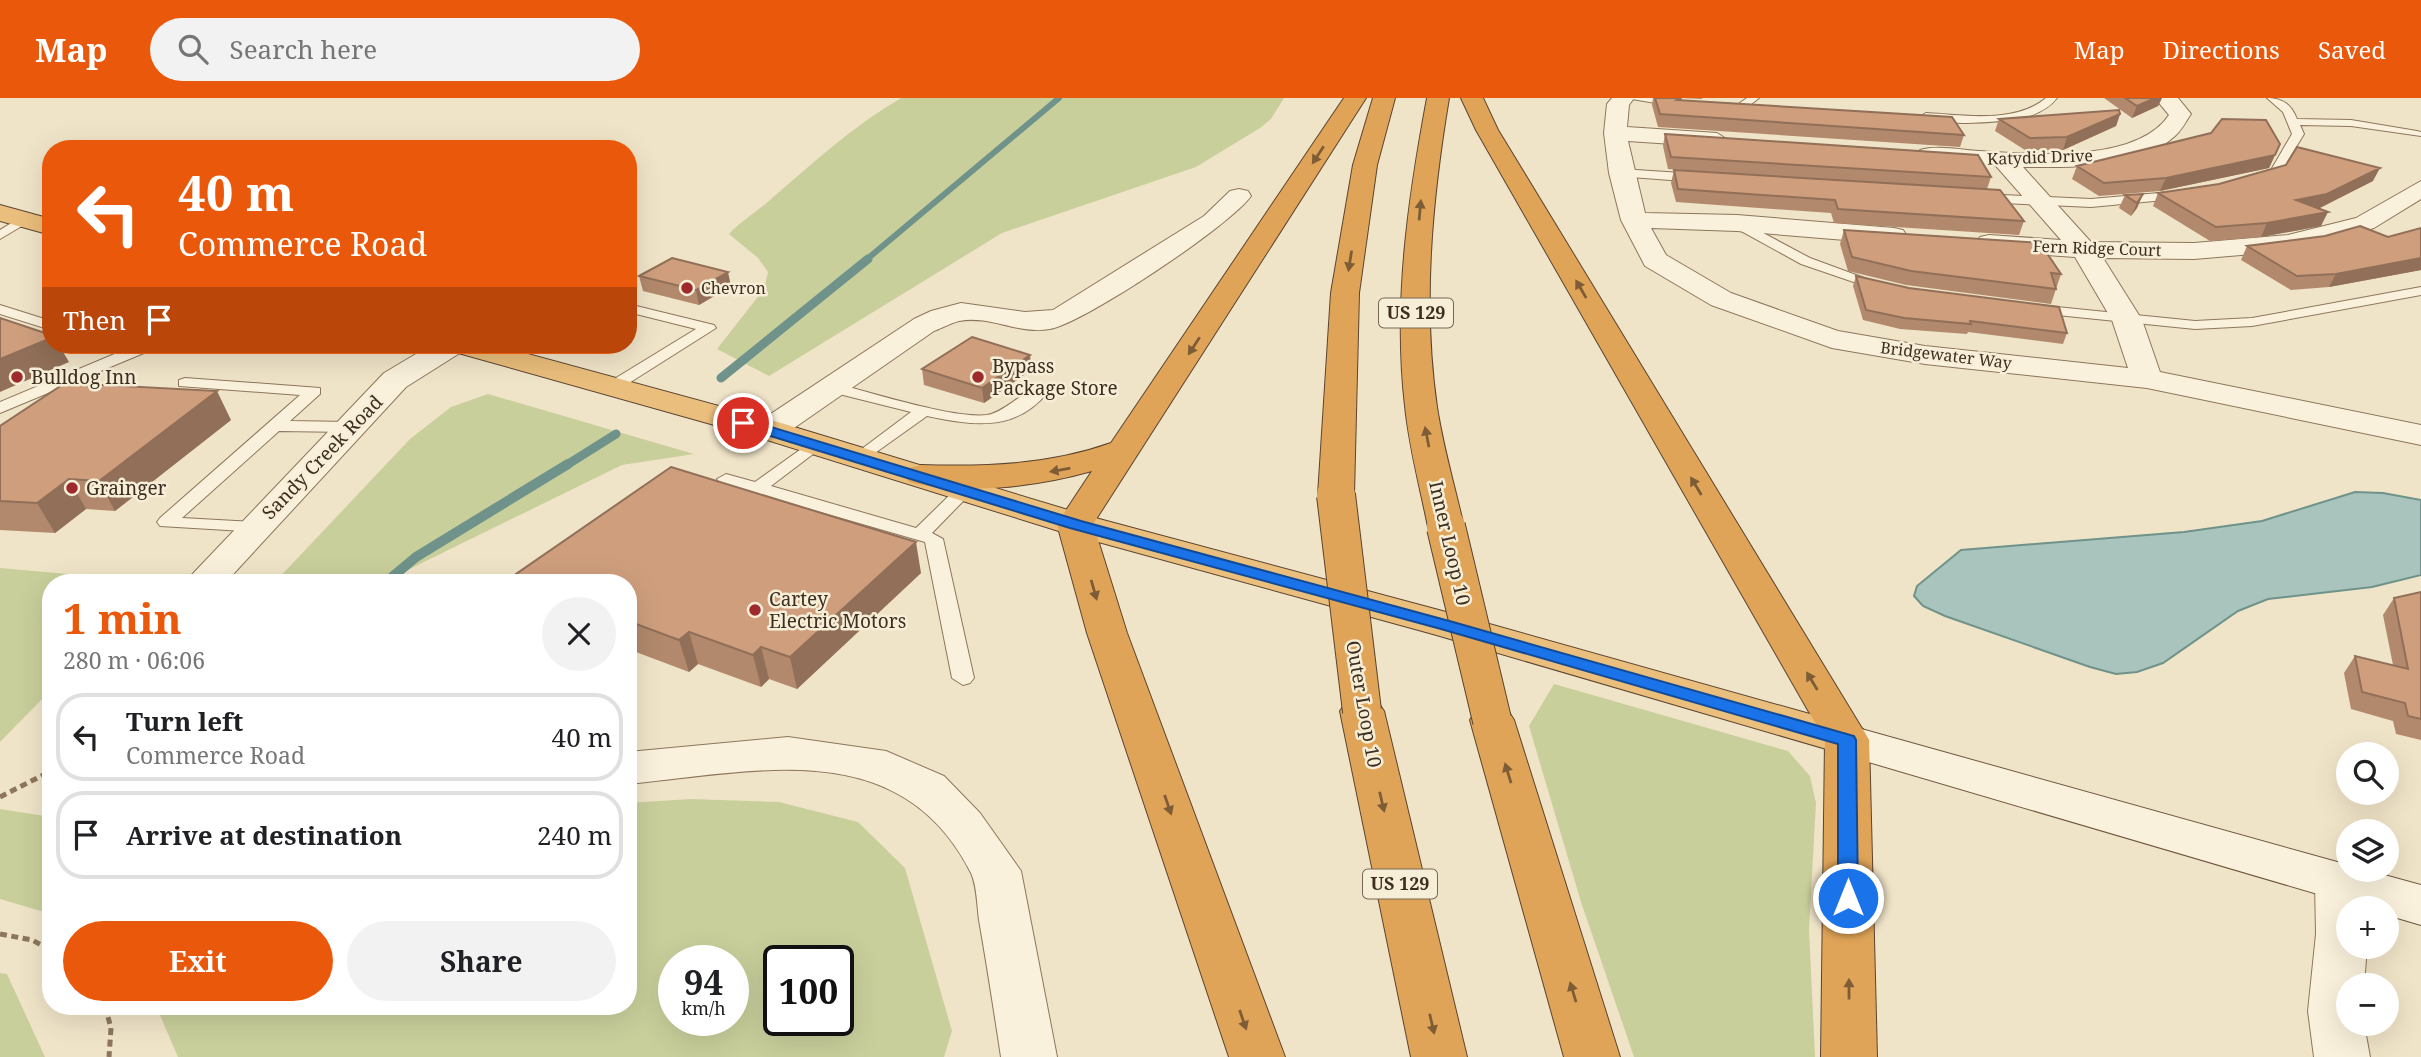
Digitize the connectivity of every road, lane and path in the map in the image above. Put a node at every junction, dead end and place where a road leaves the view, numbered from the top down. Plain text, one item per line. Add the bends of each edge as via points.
1 (1355, 98) edge
2 (1384, 98) edge
3 (1438, 98) edge
4 (1472, 98) edge
5 (1623, 98) edge
6 (1631, 98) edge
7 (1754, 98) edge
8 (2052, 98) edge
9 (2166, 98) edge
10 (2272, 98) edge
11 (1693, 105) edge
12 (1768, 108) edge
13 (1917, 116) edge
14 (2293, 122) junction
15 (2351, 123) junction
16 (2368, 132) dead end
17 (1615, 133) junction
18 (2417, 134) dead end
19 (1746, 142) edge
20 (1909, 153) edge
21 (2004, 160) junction
22 (1621, 173) junction
23 (1710, 179) edge
24 (2238, 183) edge
25 (2421, 188) edge
26 (2200, 192) edge
27 (1239, 196) dead end
28 (1967, 197) edge
29 (2040, 201) junction
30 (0, 212) edge
31 (26, 220) junction
32 (1634, 220) junction
33 (1737, 223) junction
34 (42, 224) edge
35 (0, 235) edge
36 (1916, 237) edge
37 (1971, 242) edge
38 (2084, 250) junction
39 (1892, 289) edge
40 (2421, 291) edge
41 (2022, 307) edge
42 (0, 309) edge
43 (637, 310) edge
44 (2127, 320) junction
45 (42, 323) edge
46 (126, 354) edge
47 (446, 354) edge
48 (497, 354) edge
49 (2147, 379) junction
50 (185, 383) dead end
51 (612, 387) junction
52 (833, 388) junction
53 (1039, 393) dead end
54 (0, 408) edge
55 (924, 410) junction
56 (273, 426) junction
57 (349, 428) junction
58 (769, 430) junction
59 (2421, 435) edge
60 (815, 444) junction
61 (1125, 450) junction
62 (861, 458) junction
63 (921, 475) junction
64 (726, 479) dead end
65 (757, 489) junction
66 (966, 489) junction
67 (1076, 524) junction
68 (254, 528) junction
69 (919, 535) junction
70 (211, 574) edge
71 (963, 678) dead end
72 (1847, 740) junction
73 (637, 767) edge
74 (42, 776) edge
75 (0, 797) edge
76 (2340, 883) junction
77 (2421, 905) edge
78 (0, 934) edge
79 (42, 945) edge
80 (107, 1015) edge
81 (109, 1057) edge
82 (1029, 1057) edge
83 (1257, 1057) edge
84 (1439, 1057) edge
85 (1592, 1057) edge
86 (1849, 1057) edge
87 (2342, 1057) edge

1 -> 61 highway
2 -> 84 highway, Outer Loop 10 / US 129, bridge via 1365,165 1345,293 1336,495 1362,711
85 -> 3 highway, Inner Loop 10 / US 129, bridge via 1492,720 1421,406 1414,277 1423,181
72 -> 4 highway
5 - 17 street, Bridgewater Way via 1618,104
6 - 11 lane
7 - 12 lane via 1735,107
8 - 13 lane via 2036,111 2003,118
9 - 21 street, Katydid Drive via 2180,114 2165,134 2130,150 2078,159
10 - 14 lane via 2288,110
14 - 15 lane
14 - 24 lane via 2298,134 2275,172
15 - 16 lane
15 - 18 lane
17 - 19 street
17 - 22 street, Bridgewater Way
20 - 21 street, Katydid Drive
21 - 29 street
22 - 23 lane
22 - 32 street, Bridgewater Way
25 - 38 street, Fern Ridge Court via 2365,223 2288,243 2194,251
26 - 29 lane via 2139,201
27 - 52 street via 1213,221 1063,316 1039,323 962,312 943,316
28 - 29 lane
29 - 38 street
30 - 31 highway
31 - 34 highway
31 - 35 lane
32 - 33 street
32 - 49 street, Bridgewater Way via 1655,260 1710,292 1832,339 1925,355
33 - 36 street
33 - 39 lane via 1825,272
37 - 38 street, Fern Ridge Court
38 - 44 street
40 - 44 lane via 2252,322 2195,325
41 - 44 lane
42 - 45 lane
43 - 51 lane via 709,328
44 - 49 street
46 - 54 lane
47 - 57 street, Sandy Creek Road via 404,373
48 - 51 highway
49 - 59 street, Bridgewater Way
50 - 56 lane via 314,391
51 - 58 highway
52 - 55 lane
52 - 58 street
53 - 55 lane via 997,421
55 - 62 lane
56 - 57 lane
56 - 68 lane via 166,522
57 - 68 street, Sandy Creek Road
58 - 60 highway
60 - 62 highway
60 - 65 lane
61 -> 63 highway via 1091,463 1030,475
61 - 67 highway
62 - 63 highway
63 - 66 highway
64 - 65 lane
65 - 69 lane
66 - 67 highway
66 - 69 lane
67 - 72 highway
67 -> 83 highway via 1107,633
68 - 70 street, Sandy Creek Road
69 - 71 lane via 934,539
72 - 76 street
86 -> 72 highway
73 - 82 street via 788,753 870,762 928,788 963,825 996,872
74 - 75 path
76 - 77 street
76 - 87 street via 2342,934 2335,1010
78 - 79 path
80 - 81 path

